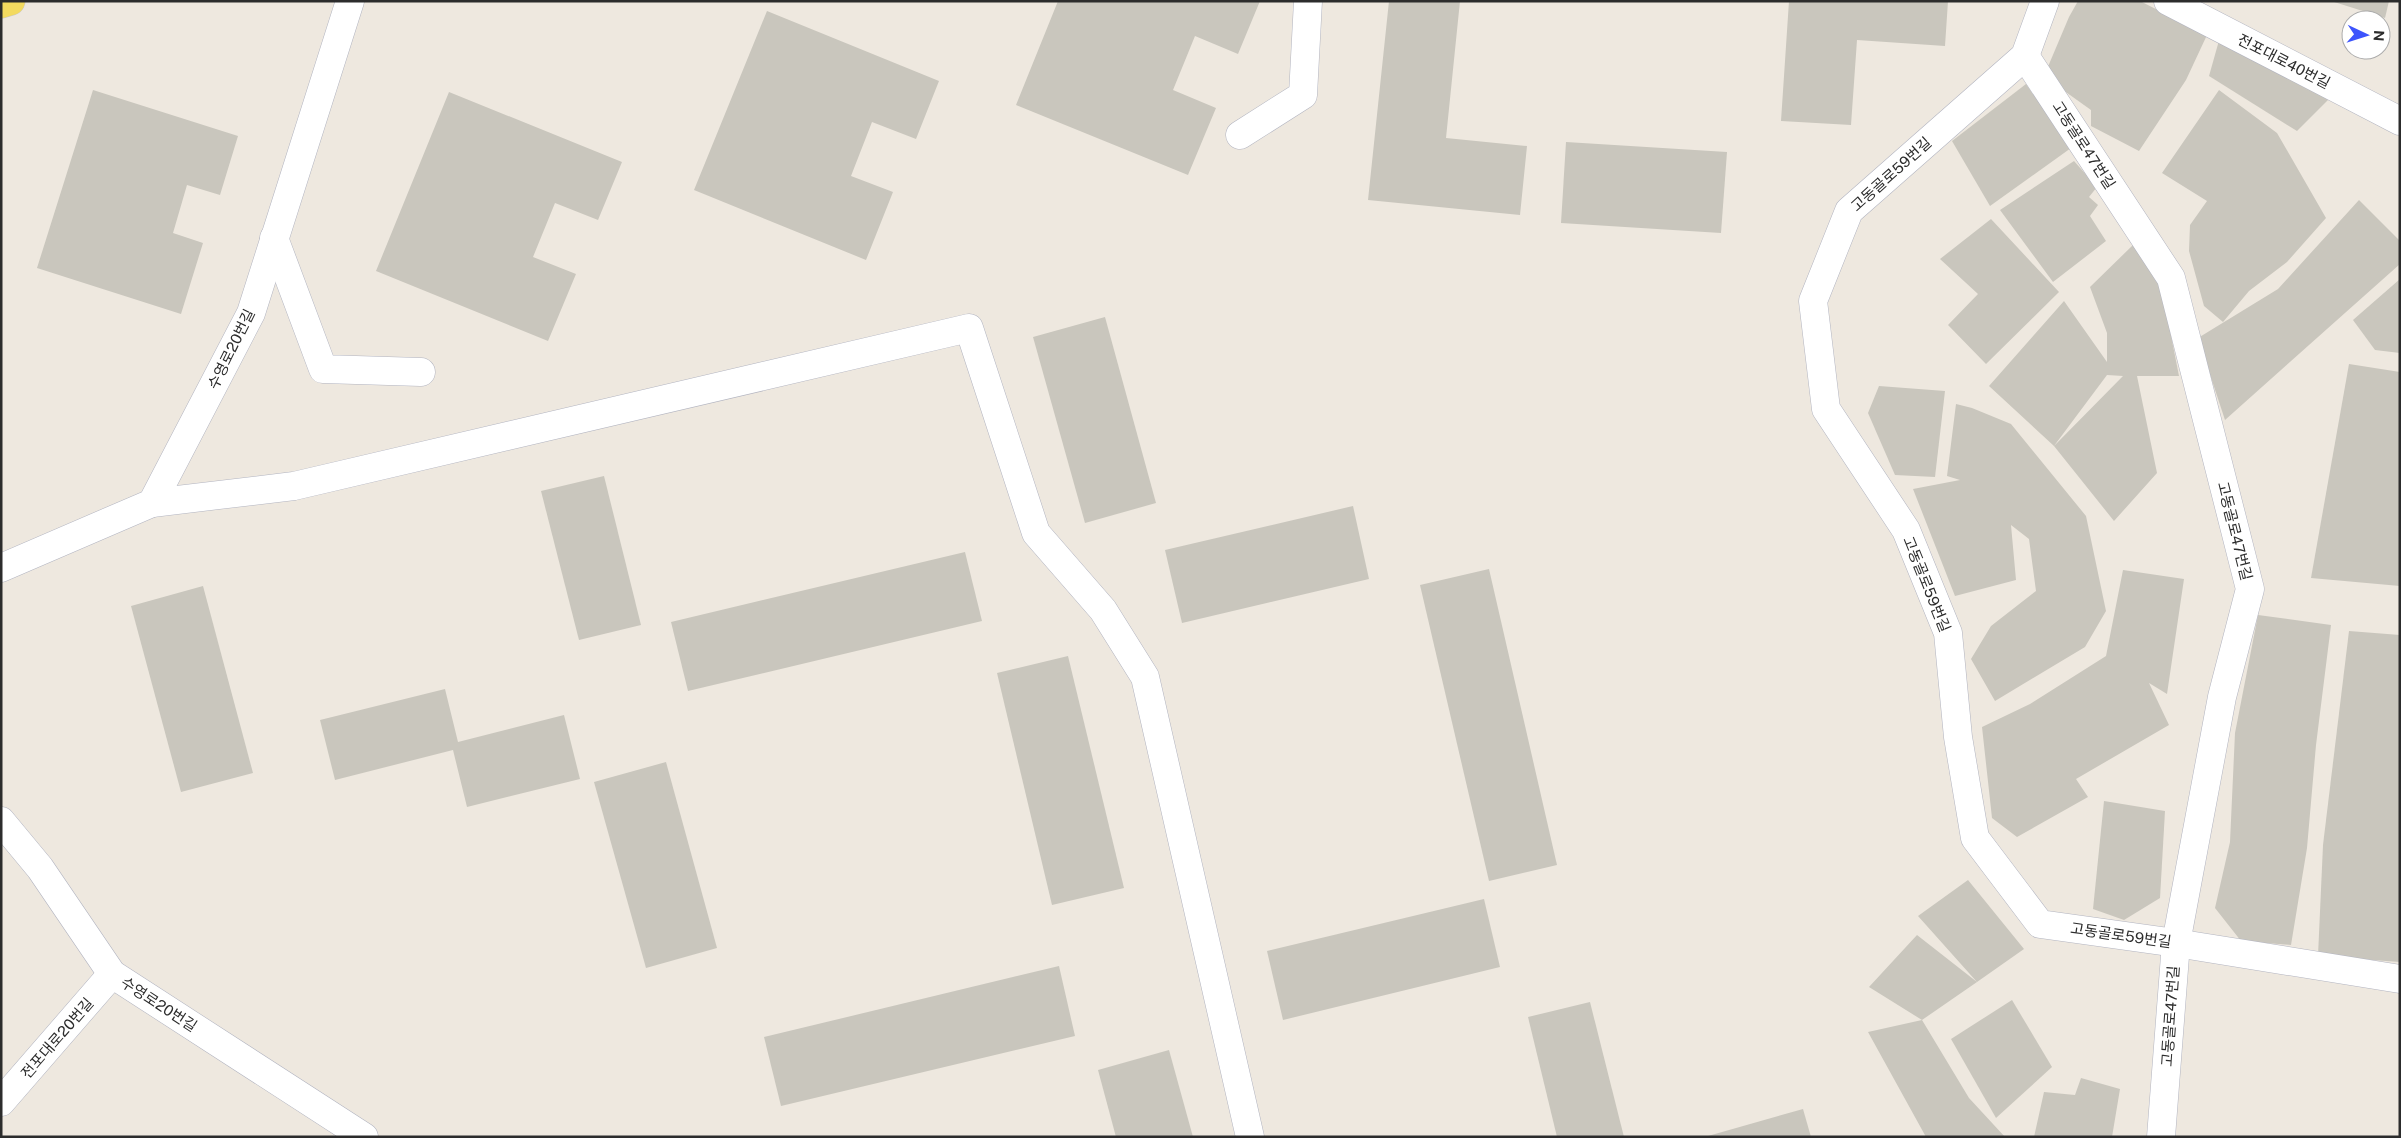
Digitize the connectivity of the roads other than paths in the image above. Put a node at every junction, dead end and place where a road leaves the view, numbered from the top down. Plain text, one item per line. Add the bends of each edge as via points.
1 (11, 1) edge
2 (350, 1) edge
3 (1308, 1) edge
4 (2045, 1) edge
5 (2168, 1) edge
6 (1, 4) edge
7 (2025, 56) junction
8 (2400, 121) edge
9 (1240, 135) dead end
10 (274, 238) junction
11 (421, 372) dead end
12 (152, 503) junction
13 (1, 568) edge
14 (1, 821) edge
15 (2176, 943) junction
16 (112, 974) junction
17 (2400, 979) edge
18 (1, 1102) edge
19 (364, 1137) edge
20 (1250, 1137) edge
21 (2162, 1137) edge

1 - 6 main road
2 - 10 street, 수영로20번길
3 - 9 street via 1303,95
4 - 7 street, 고동골로59번길
5 - 8 street, 전포대로40번길
7 - 15 street, 고동골로47번길 via 2171,278 2250,589 2222,697
7 - 15 street, 고동골로59번길 via 1849,211 1813,300 1826,409 1906,530 1948,633 1958,737 1975,838 2040,924
10 - 11 street via 323,369
10 - 12 street, 수영로20번길 via 251,313
12 - 13 street
12 - 20 street via 294,486 969,328 1036,533 1103,610 1145,677
14 - 16 street, 수영로20번길 via 40,868
15 - 17 street, 고동골로59번길
15 - 21 street, 고동골로47번길
16 - 18 street, 전포대로20번길
16 - 19 street, 수영로20번길

